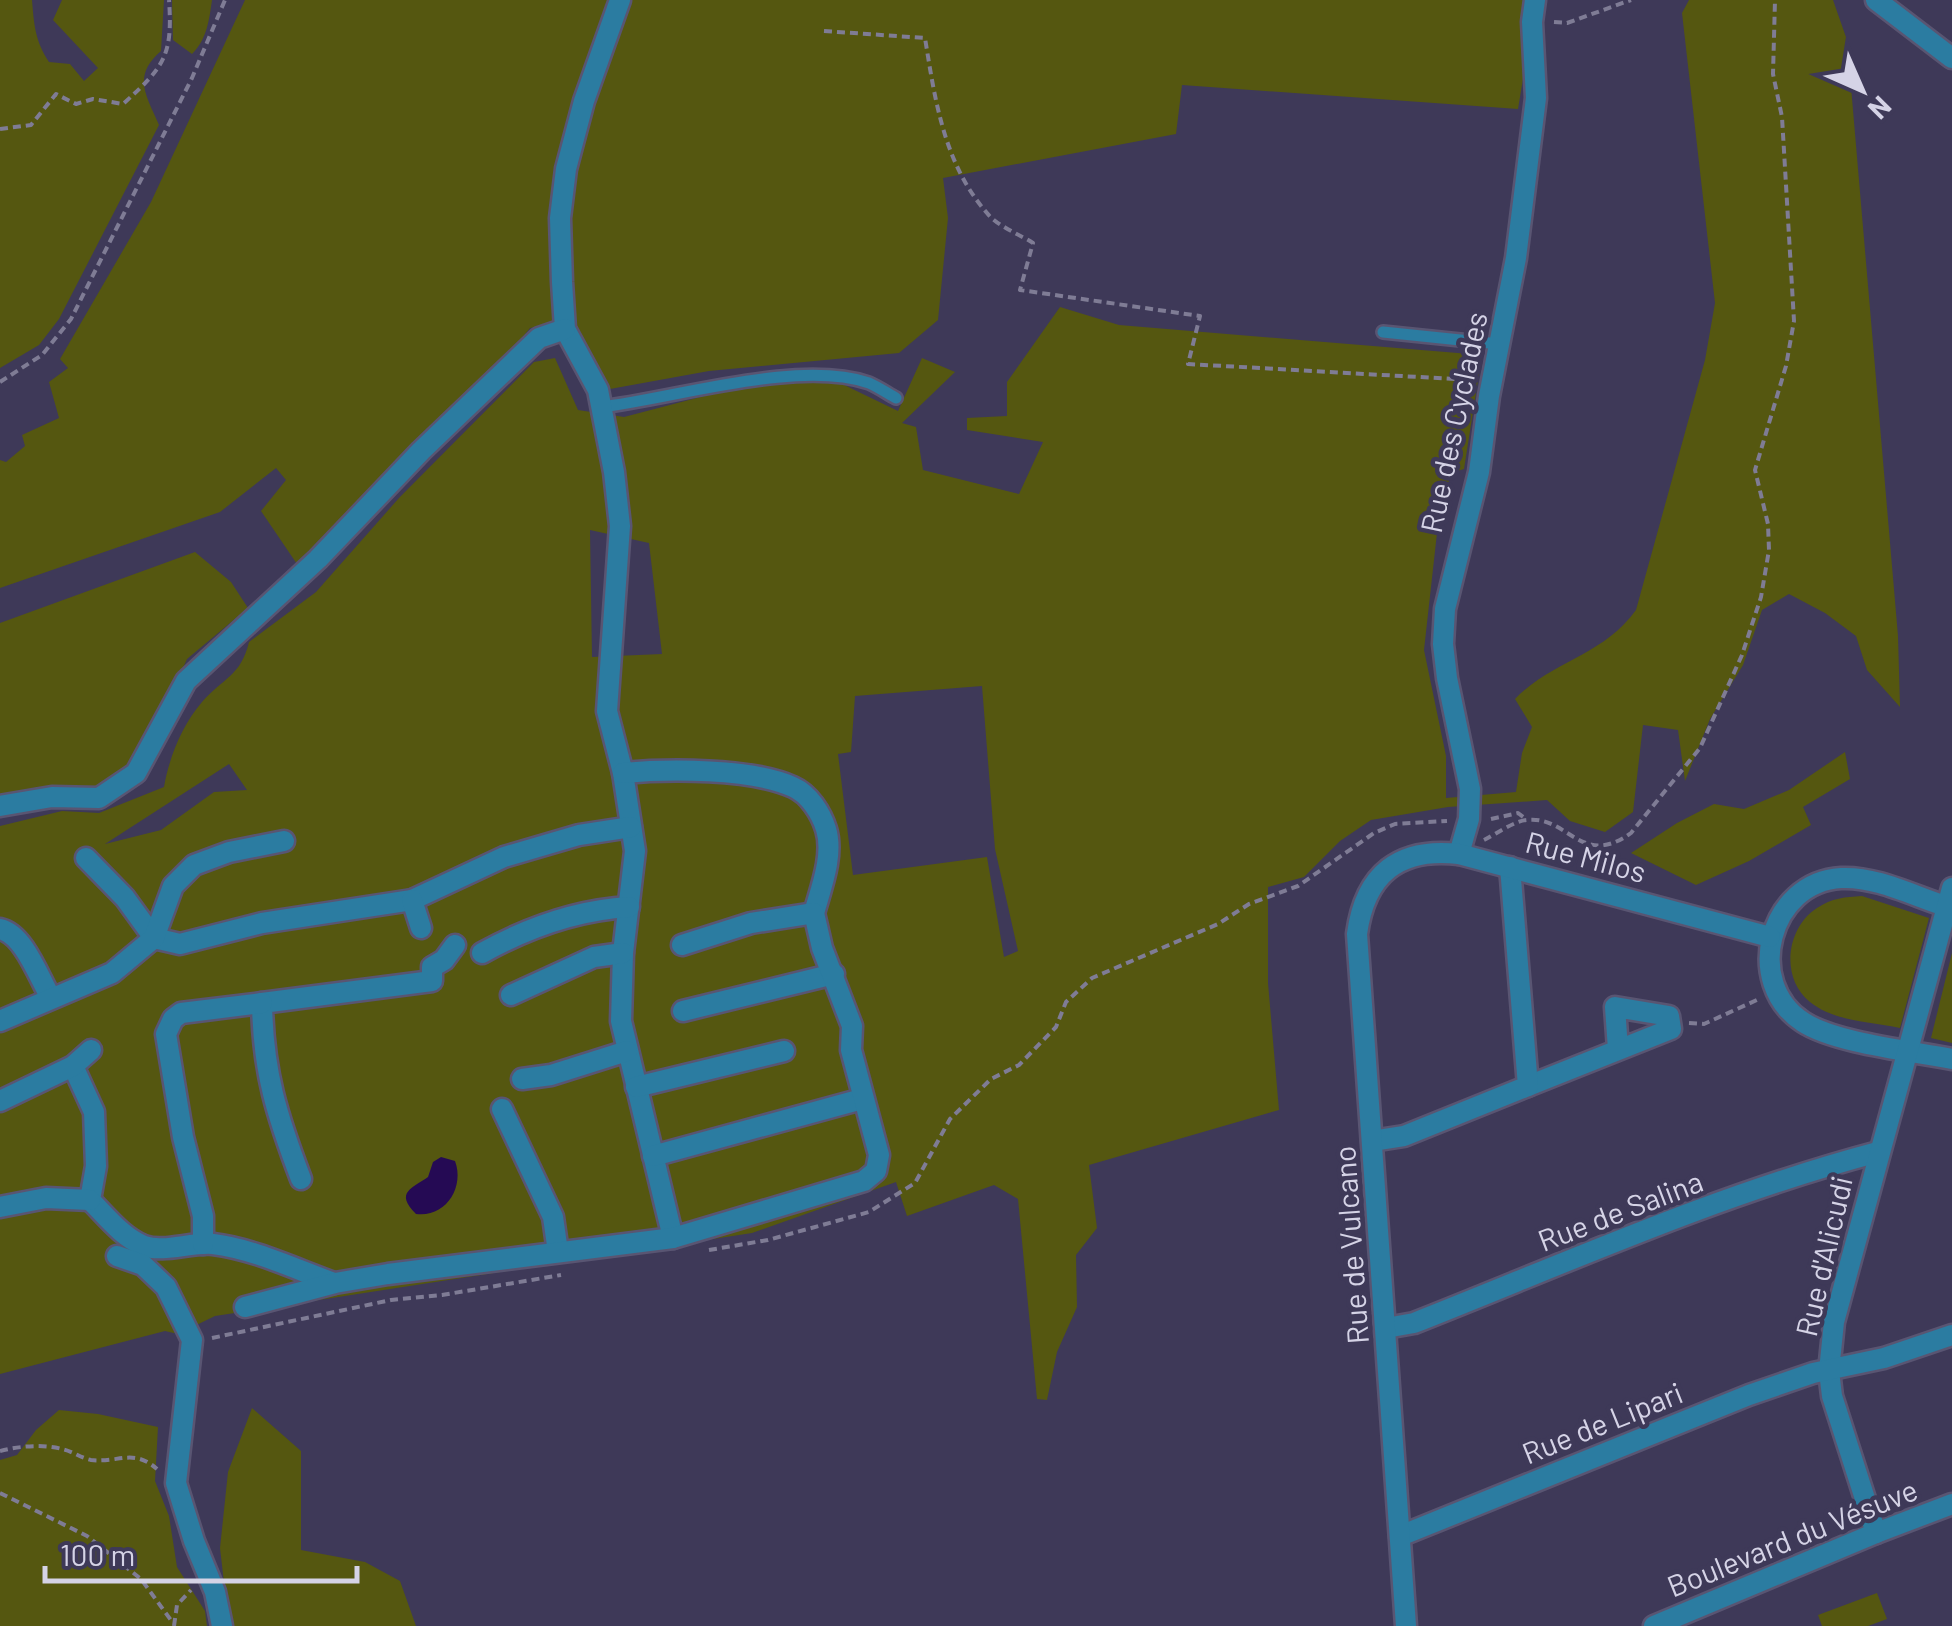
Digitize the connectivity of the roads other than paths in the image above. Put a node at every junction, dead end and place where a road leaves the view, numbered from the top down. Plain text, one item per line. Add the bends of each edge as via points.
1 (620, 0) edge
2 (1534, 0) edge
3 (1876, 0) edge
4 (1952, 58) edge
5 (565, 329) junction
6 (1383, 332) dead end
7 (1500, 344) junction
8 (896, 398) dead end
9 (601, 406) junction
10 (623, 774) junction
11 (0, 806) edge
12 (631, 827) junction
13 (284, 841) dead end
14 (1459, 854) junction
15 (86, 858) dead end
16 (1510, 867) junction
17 (1388, 868) joint
18 (412, 900) junction
19 (1950, 901) edge
20 (629, 908) junction
21 (814, 913) junction
22 (421, 928) dead end
23 (0, 929) edge
24 (1770, 937) junction
25 (154, 938) junction
26 (456, 945) dead end
27 (682, 945) dead end
28 (482, 953) dead end
29 (624, 953) junction
30 (834, 974) junction
31 (511, 995) dead end
32 (51, 998) junction
33 (262, 1003) junction
34 (682, 1011) dead end
35 (0, 1020) edge
36 (91, 1050) dead end
37 (1618, 1050) junction
38 (1910, 1050) junction
39 (627, 1051) junction
40 (784, 1052) dead end
41 (1952, 1059) edge
42 (73, 1066) junction
43 (522, 1079) dead end
44 (636, 1086) junction
45 (1528, 1086) junction
46 (862, 1099) junction
47 (0, 1101) edge
48 (502, 1109) dead end
49 (1372, 1141) junction
50 (1878, 1152) junction
51 (653, 1156) junction
52 (301, 1179) dead end
53 (90, 1200) junction
54 (0, 1207) edge
55 (673, 1238) junction
56 (203, 1244) junction
57 (558, 1252) junction
58 (118, 1256) dead end
59 (334, 1283) junction
60 (245, 1307) dead end
61 (1386, 1328) junction
62 (1952, 1335) edge
63 (1829, 1371) junction
64 (1952, 1504) edge
65 (1876, 1532) junction
66 (1400, 1536) junction
67 (222, 1626) edge
68 (1406, 1626) edge
69 (1654, 1626) edge

1 - 5 street via 566,168 560,218
2 - 7 street, Rue des Cyclades via 1534,123
3 - 4 street
5 - 9 street
5 - 11 street via 539,338 186,681 136,773 100,798
6 - 7 lane
7 - 14 street, Rue des Cyclades via 1479,472 1445,609 1447,678 1470,790
8 - 9 lane via 871,384 818,377
9 - 10 street via 620,526 607,711
10 - 12 street
10 - 21 street via 702,772 796,788 814,804 827,832 827,865
12 - 18 street via 504,857
12 - 20 street
13 - 25 street via 194,866 173,886
14 - 16 street, Rue Milos
14 - 17 street, Rue Milos via 1434,851
15 - 25 street
16 - 24 street, Rue Milos
16 - 45 street
17 - 49 street, Rue de Vulcano via 1360,910 1357,934
18 - 22 street
18 - 25 street via 262,923 180,944
19 - 24 street via 1839,878 1808,888 1784,908
19 - 38 street
20 - 28 street via 596,909
20 - 29 street
21 - 27 street via 751,923
21 - 30 street
23 - 32 street via 18,941
24 - 38 street via 1777,991 1801,1021 1830,1034
25 - 32 street via 112,973
26 - 33 street via 432,967 432,981
29 - 31 street via 594,957
29 - 39 street via 621,1021
30 - 34 street
30 - 46 street via 852,1026
32 - 35 street
33 - 52 street via 262,1051
33 - 56 street via 181,1013 166,1034
36 - 42 street
37 - 37 street via 1671,1029 1669,1016 1614,1007
37 - 45 street
38 - 41 street
38 - 50 street, Rue d'Alicudi
39 - 43 street
39 - 44 street
40 - 44 street
42 - 47 street
42 - 53 street via 94,1112
44 - 51 street
45 - 49 street via 1404,1136
46 - 51 street
46 - 55 street via 879,1155 876,1171 864,1181
48 - 57 street via 553,1217
49 - 61 street, Rue de Vulcano
50 - 61 street, Rue de Salina via 1698,1210 1414,1323
50 - 63 street, Rue d'Alicudi via 1834,1322
51 - 55 street
53 - 54 street via 46,1198
53 - 56 street via 138,1244 156,1250
55 - 57 street
56 - 59 street
57 - 59 street
58 - 67 street via 143,1265 166,1288 192,1340 176,1482
59 - 60 street
61 - 66 street, Rue de Vulcano
62 - 63 street, Rue de Lipari
63 - 65 street, Rue d'Alicudi
63 - 66 street, Rue de Lipari via 1749,1395
64 - 65 street, Boulevard du Vésuve
65 - 69 street, Boulevard du Vésuve
66 - 68 street, Rue de Vulcano

